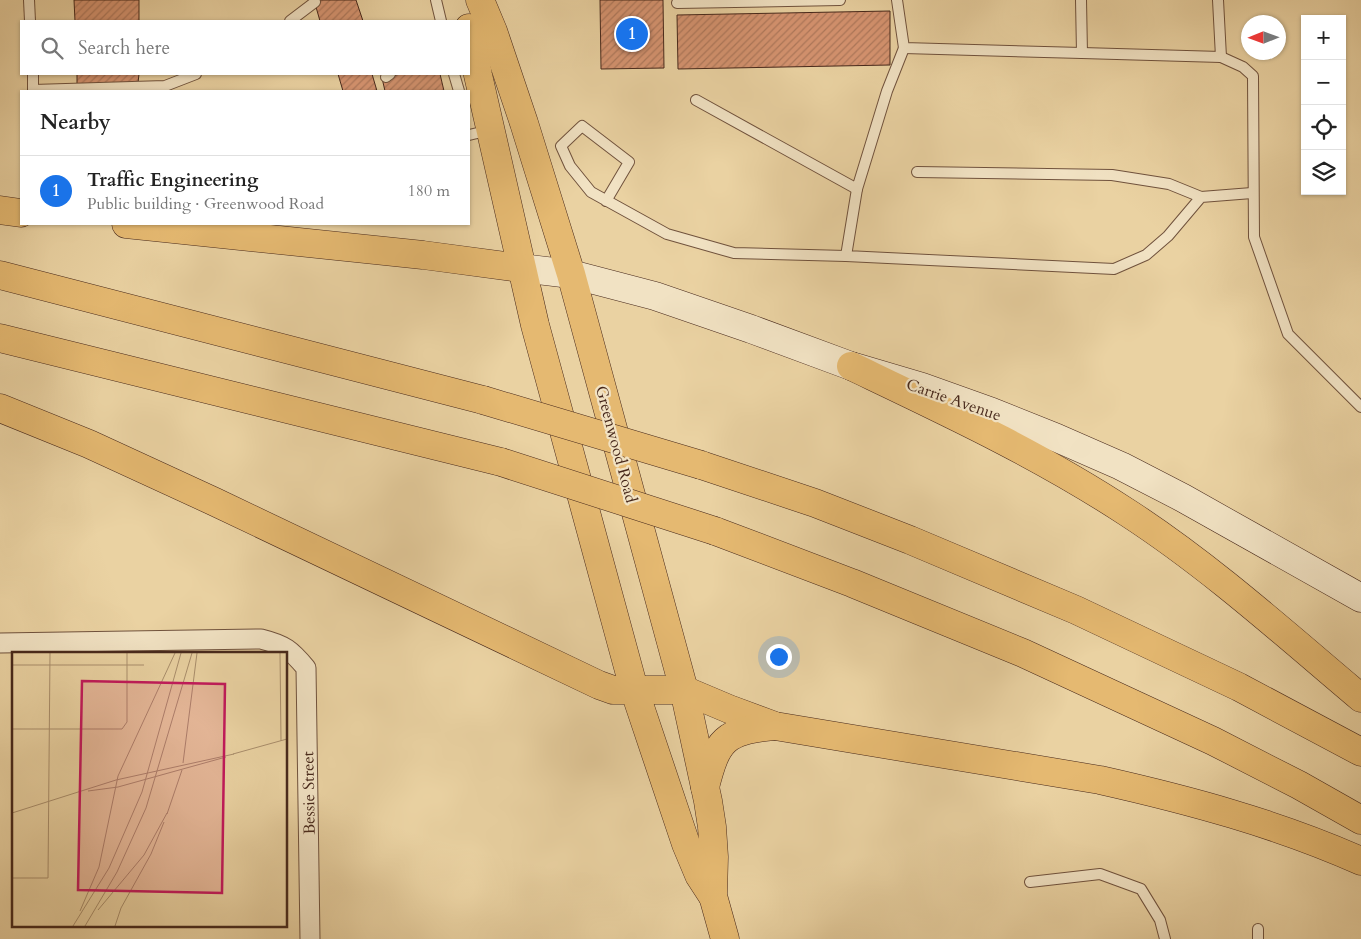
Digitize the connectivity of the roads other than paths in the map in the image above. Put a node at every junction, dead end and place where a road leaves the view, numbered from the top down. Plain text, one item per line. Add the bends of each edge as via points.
1 (30, 0) edge
2 (436, 0) edge
3 (464, 0) edge
4 (480, 0) edge
5 (840, 0) edge
6 (898, 0) edge
7 (1081, 0) edge
8 (1218, 0) edge
9 (315, 2) dead end
10 (677, 3) dead end
11 (30, 20) edge
12 (291, 20) edge
13 (441, 20) edge
14 (467, 20) edge
15 (904, 48) junction
16 (470, 50) edge
17 (1082, 53) junction
18 (1221, 57) junction
19 (32, 75) edge
20 (193, 75) edge
21 (454, 75) edge
22 (33, 90) edge
23 (33, 90) edge
24 (459, 90) edge
25 (696, 100) dead end
26 (474, 132) edge
27 (917, 172) dead end
28 (857, 190) junction
29 (1252, 193) junction
30 (1201, 197) junction
31 (606, 201) junction
32 (0, 210) edge
33 (20, 213) edge
34 (136, 225) edge
35 (846, 256) junction
36 (521, 268) junction
37 (571, 274) junction
38 (0, 275) edge
39 (0, 338) edge
40 (851, 366) junction
41 (0, 408) edge
42 (1361, 408) edge
43 (1361, 598) edge
44 (0, 643) edge
45 (634, 689) junction
46 (684, 690) junction
47 (1361, 698) edge
48 (775, 726) junction
49 (1361, 752) edge
50 (705, 787) junction
51 (1361, 820) edge
52 (1361, 861) edge
53 (1030, 882) dead end
54 (713, 896) junction
55 (310, 939) edge
56 (725, 939) edge
57 (1165, 939) edge

1 - 11 lane
2 - 13 lane
3 - 14 main road, Greenwood Road
4 - 37 main road, Greenwood Road via 524,123
5 - 10 lane
6 - 15 lane
7 - 17 lane
8 - 18 lane
9 - 12 lane
15 - 17 lane
15 - 28 lane via 887,91
16 - 26 main road, Greenwood Road
17 - 18 lane
18 - 29 lane via 1243,67 1253,76
19 - 22 lane
20 - 23 lane via 165,86
21 - 24 lane
25 - 28 lane
26 - 36 main road, Greenwood Road
27 - 30 lane via 1112,175 1169,184
28 - 35 lane
29 - 30 lane
29 - 42 lane via 1254,237 1288,334
30 - 35 lane via 1168,236 1146,255 1114,269
31 - 31 lane via 591,192 570,166 560,146 582,126 629,162
31 - 35 lane via 667,234 734,253
32 - 33 main road
34 - 36 main road
36 - 37 main road, Carrie Avenue
36 - 45 main road, Greenwood Road
37 - 40 main road, Carrie Avenue via 655,296
37 - 46 main road, Greenwood Road
38 - 49 main road, bridge via 483,400 701,465 815,504 901,536 1076,610 1239,687
39 - 51 main road, bridge via 501,462 715,531 1023,653 1213,741
40 - 43 main road, Carrie Avenue via 992,412 1121,466
40 - 47 main road via 1029,454 1128,513 1176,546
41 - 45 main road via 89,444 215,502 599,685 613,690
44 - 55 street, Bessie Street via 261,639 278,643 293,652 306,668
45 - 46 main road
45 - 54 main road, Greenwood Road via 686,844 699,875
46 - 48 main road
46 - 50 main road, Greenwood Road
48 - 50 main road via 736,732 718,749
48 - 52 main road via 1100,780 1153,792 1258,822
50 - 54 main road, Greenwood Road via 712,827
53 - 57 lane via 1100,874 1141,889 1160,920
54 - 56 main road, Greenwood Road

